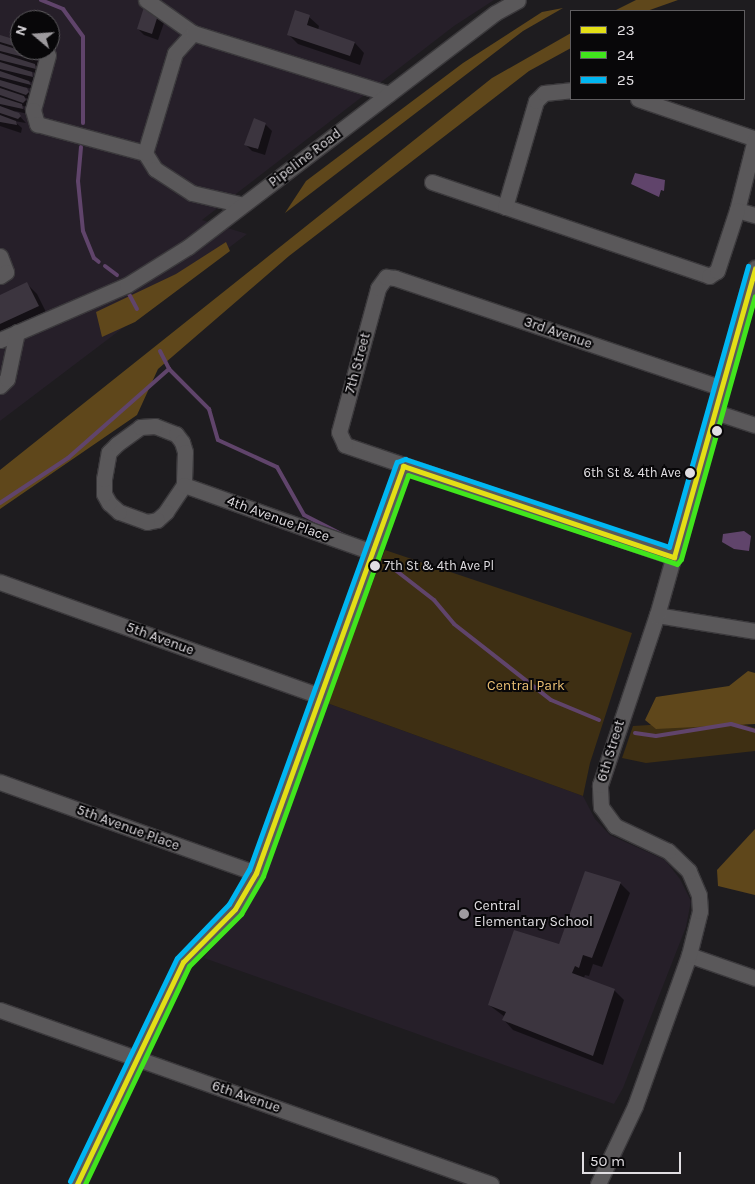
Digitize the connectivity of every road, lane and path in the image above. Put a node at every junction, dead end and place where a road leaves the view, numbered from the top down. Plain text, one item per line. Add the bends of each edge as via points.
1 (146, 0) edge
2 (518, 0) edge
3 (193, 33) junction
4 (46, 60) edge
5 (570, 90) edge
6 (389, 94) junction
7 (641, 100) edge
8 (754, 138) edge
9 (145, 153) junction
10 (432, 182) dead end
11 (243, 205) junction
12 (505, 207) junction
13 (737, 210) junction
14 (755, 215) edge
15 (0, 256) edge
16 (755, 268) edge
17 (0, 276) edge
18 (395, 278) joint
19 (749, 311) edge
20 (17, 332) junction
21 (0, 340) edge
22 (0, 386) edge
23 (722, 388) junction
24 (715, 412) junction
25 (755, 425) edge
26 (403, 466) junction
27 (184, 485) junction
28 (372, 552) junction
29 (674, 557) junction
30 (0, 582) edge
31 (657, 615) junction
32 (755, 631) edge
33 (320, 696) junction
34 (0, 782) edge
35 (256, 873) junction
36 (688, 955) junction
37 (755, 978) edge
38 (0, 1010) edge
39 (136, 1058) junction
40 (77, 1184) edge
41 (491, 1184) edge
42 (598, 1184) edge

1 - 3 street
2 - 6 street, Pipeline Road via 495,13
3 - 6 street
3 - 9 street via 174,53
4 - 9 street via 32,110 37,124
5 - 12 street via 544,93 536,101
6 - 11 street, Pipeline Road
7 - 8 street
8 - 13 street
9 - 11 street via 155,169 192,193
10 - 12 street
11 - 20 street, Pipeline Road via 188,247 127,285
12 - 13 street via 709,276 716,271
13 - 14 street
15 - 17 street via 6,272
16 - 19 street, 6th Street
18 - 23 street, 3rd Avenue
18 - 26 street, 7th Street via 386,277 378,288 339,432 345,445
19 - 23 street, 6th Street
20 - 21 street, Pipeline Road
20 - 22 street via 7,379
23 - 24 street, 6th Street
24 - 25 street
24 - 29 street, 6th Street
26 - 28 street
26 - 29 street
27 - 27 street via 157,520 134,520 114,508 104,494 109,452 140,428 155,426 176,434 185,452
27 - 28 street, 4th Avenue Place
28 - 33 street
29 - 31 street, 6th Street
30 - 33 street, 5th Avenue
31 - 32 street
31 - 36 street, 6th Street via 604,768 599,797 604,813 615,826 668,851 689,871 699,895 700,911
33 - 35 street
34 - 35 street, 5th Avenue Place
35 - 39 street via 235,909 182,962
36 - 37 street
36 - 42 street, 6th Street via 634,1106
38 - 39 street, 6th Avenue
39 - 40 street
39 - 41 street, 6th Avenue

